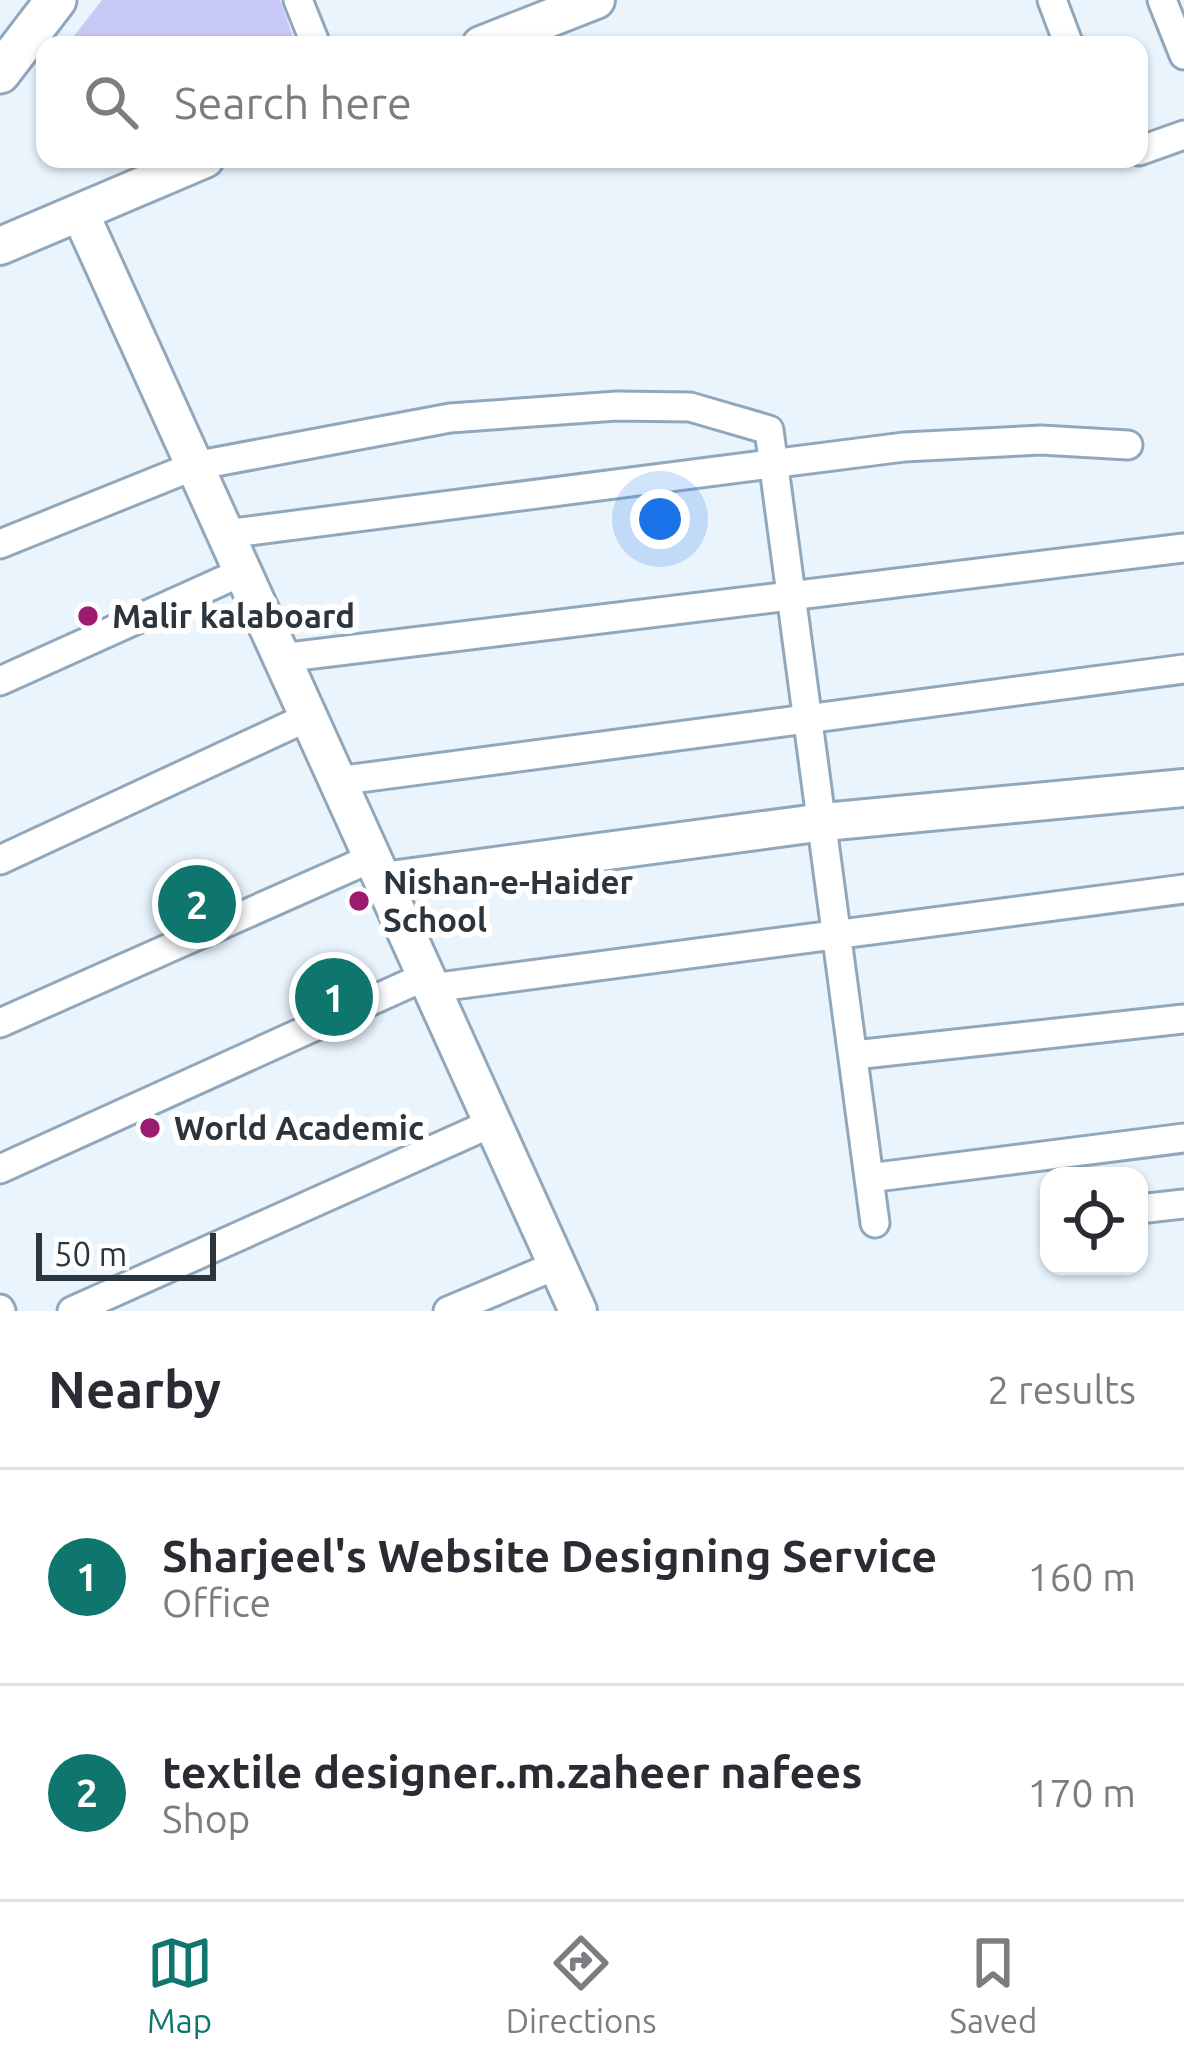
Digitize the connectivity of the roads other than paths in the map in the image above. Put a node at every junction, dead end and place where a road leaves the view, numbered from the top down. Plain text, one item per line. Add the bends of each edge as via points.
1 (22, 0) edge
2 (56, 0) edge
3 (298, 0) edge
4 (596, 0) edge
5 (1052, 0) edge
6 (1162, 0) edge
7 (0, 29) edge
8 (312, 36) edge
9 (505, 36) edge
10 (1066, 36) edge
11 (1184, 55) edge
12 (0, 73) edge
13 (1184, 135) edge
14 (1148, 149) edge
15 (184, 168) edge
16 (80, 213) junction
17 (0, 246) edge
18 (1128, 446) dead end
19 (776, 462) junction
20 (194, 466) junction
21 (225, 534) junction
22 (0, 544) edge
23 (1184, 548) edge
24 (242, 572) junction
25 (794, 592) junction
26 (281, 658) junction
27 (1184, 669) edge
28 (0, 681) edge
29 (308, 717) junction
30 (810, 718) junction
31 (337, 781) junction
32 (1184, 788) edge
33 (824, 822) junction
34 (0, 860) edge
35 (378, 870) junction
36 (1184, 889) edge
37 (838, 934) junction
38 (428, 982) junction
39 (1184, 1019) edge
40 (0, 1023) edge
41 (854, 1055) junction
42 (492, 1123) junction
43 (1184, 1138) edge
44 (0, 1169) edge
45 (869, 1178) junction
46 (1184, 1204) edge
47 (1148, 1208) edge
48 (875, 1223) dead end
49 (556, 1265) junction
50 (72, 1311) edge
51 (448, 1311) edge
52 (578, 1311) edge

1 - 7 main road
2 - 12 main road
3 - 8 street
4 - 9 street
5 - 10 street
6 - 11 street
13 - 14 street
15 - 16 street
16 - 17 street
16 - 20 street
18 - 19 street via 1041,440
19 - 20 street via 769,430 690,407 617,406 450,418
19 - 21 street
19 - 25 street
20 - 21 street
20 - 22 street
21 - 24 street
23 - 25 street
24 - 26 street
24 - 28 street
25 - 26 street
25 - 30 street
26 - 29 street
27 - 30 street
29 - 31 street
29 - 34 street
30 - 31 street
30 - 33 street
31 - 35 street
32 - 33 street
33 - 35 street
33 - 37 street
35 - 38 street
35 - 40 street
36 - 37 street
37 - 38 street
37 - 41 street
38 - 42 street
38 - 44 street
39 - 41 street
41 - 45 street
42 - 49 street
42 - 50 street
43 - 45 street
45 - 48 street
46 - 47 street
49 - 51 street
49 - 52 street

